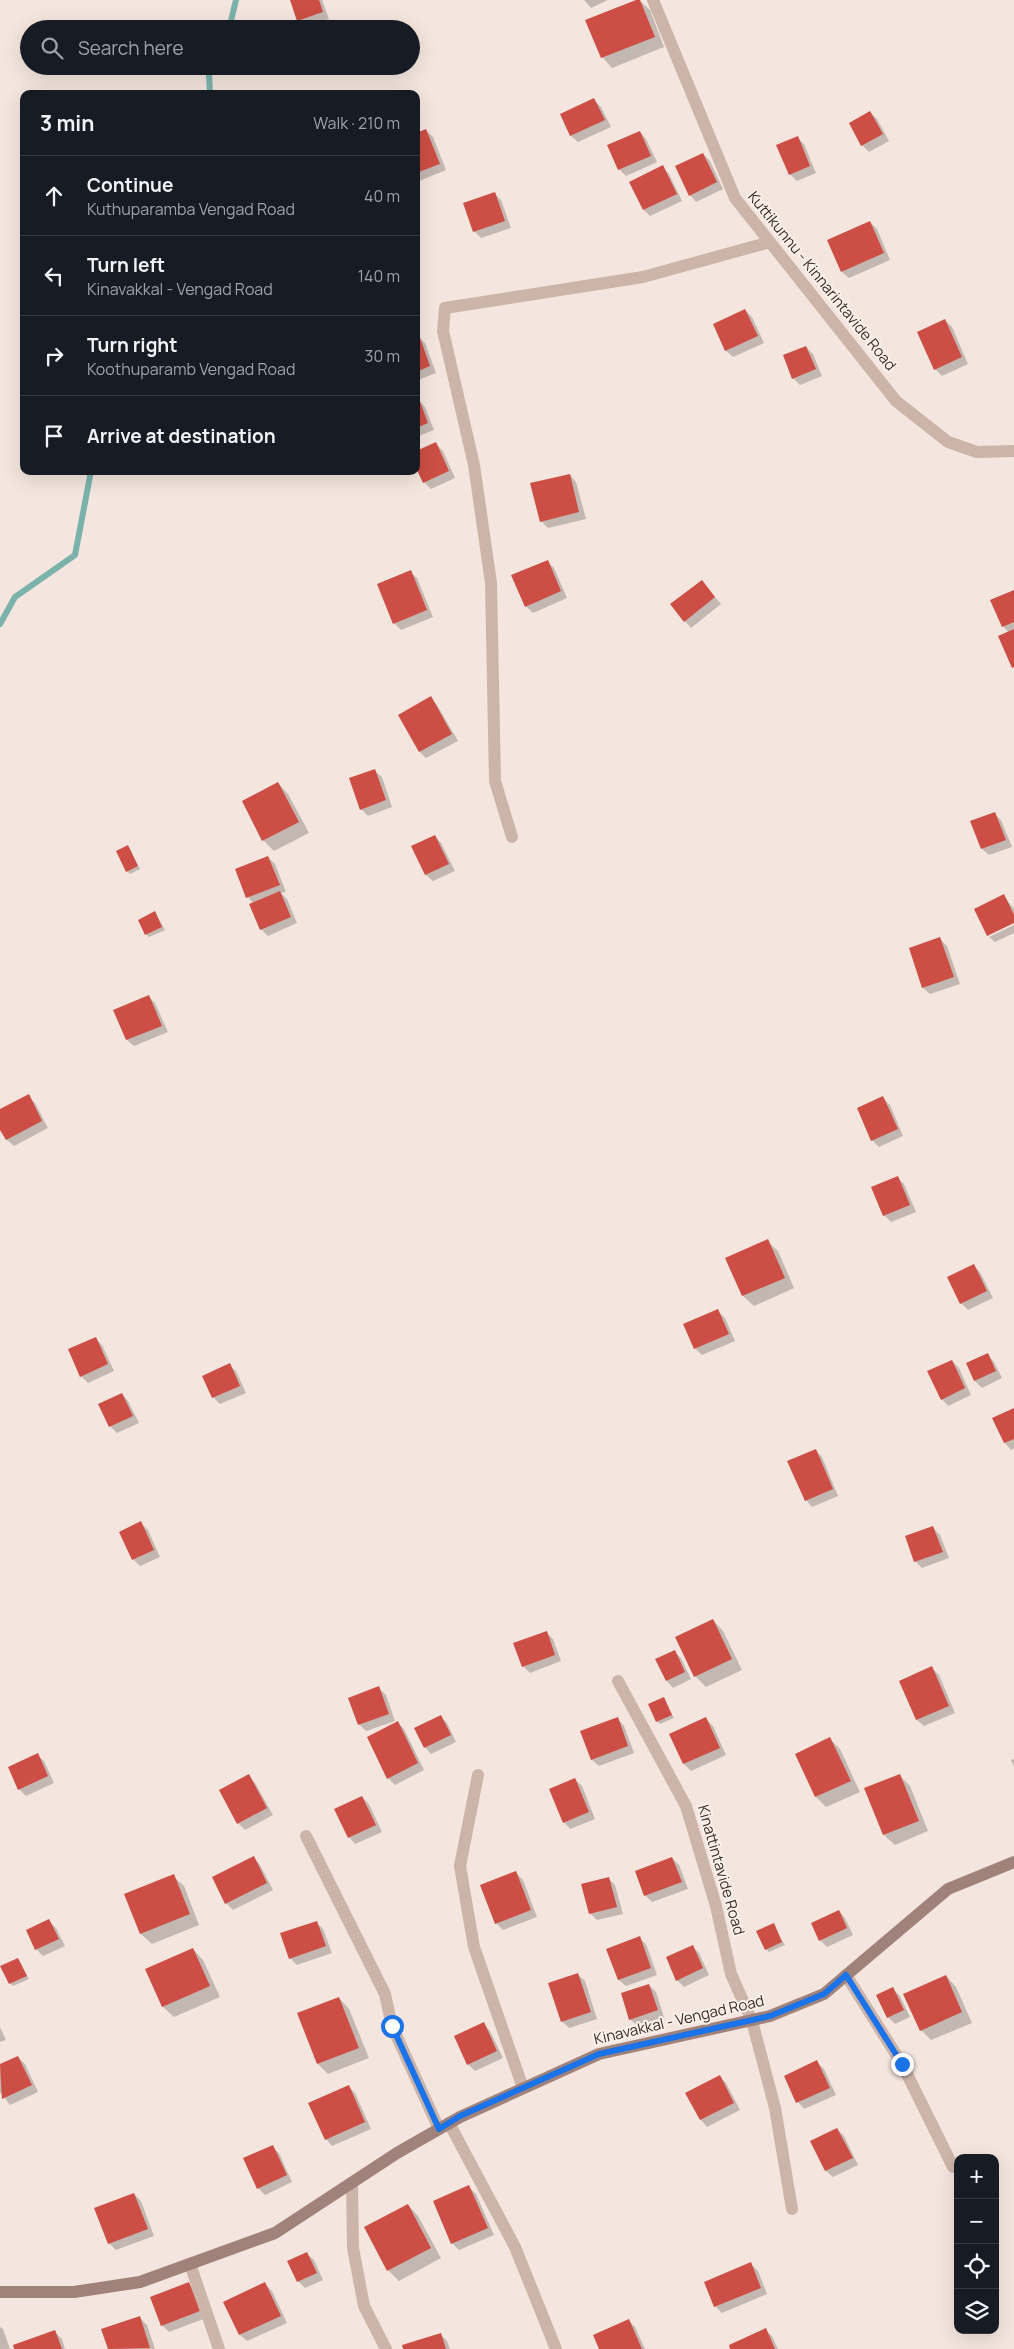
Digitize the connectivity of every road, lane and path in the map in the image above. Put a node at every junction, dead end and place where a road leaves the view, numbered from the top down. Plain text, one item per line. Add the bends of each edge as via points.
1 (653, 0) edge
2 (770, 242) junction
3 (1014, 451) edge
4 (512, 838) dead end
5 (618, 1681) dead end
6 (478, 1775) dead end
7 (306, 1836) dead end
8 (1014, 1862) edge
9 (846, 1975) junction
10 (752, 2021) junction
11 (523, 2088) junction
12 (444, 2126) junction
13 (953, 2167) dead end
14 (352, 2183) junction
15 (792, 2209) dead end
16 (190, 2264) junction
17 (0, 2292) edge
18 (219, 2349) edge
19 (386, 2349) edge
20 (556, 2349) edge

1 - 2 street, Kuttikunnu - Kinnarintavide Road via 735,198
2 - 3 street, Kuttikunnu - Kinnarintavide Road via 896,401 948,442 977,452
2 - 4 street via 643,277 445,308 443,331 474,465 491,583 495,781
5 - 10 street, Kinattintavide Road via 686,1806 716,1906 731,1974
6 - 11 street via 460,1866 474,1947
7 - 12 street via 385,1994 392,2026
8 - 9 main road, Kinavakkal - Vengad Road via 948,1889
9 - 10 main road, Kinavakkal - Vengad Road via 824,1994
9 - 13 street via 902,2064
10 - 11 main road, Kinavakkal - Vengad Road via 599,2054
10 - 15 street, Kinattintavide Road via 775,2108
11 - 12 main road, Kinavakkal - Vengad Road
12 - 14 main road, Kinavakkal - Vengad Road
12 - 20 street via 515,2247
14 - 16 main road, Kinavakkal - Vengad Road via 275,2233
14 - 19 street via 353,2248 364,2306
16 - 17 main road, Kinavakkal - Vengad Road via 140,2282 74,2292
16 - 18 street

